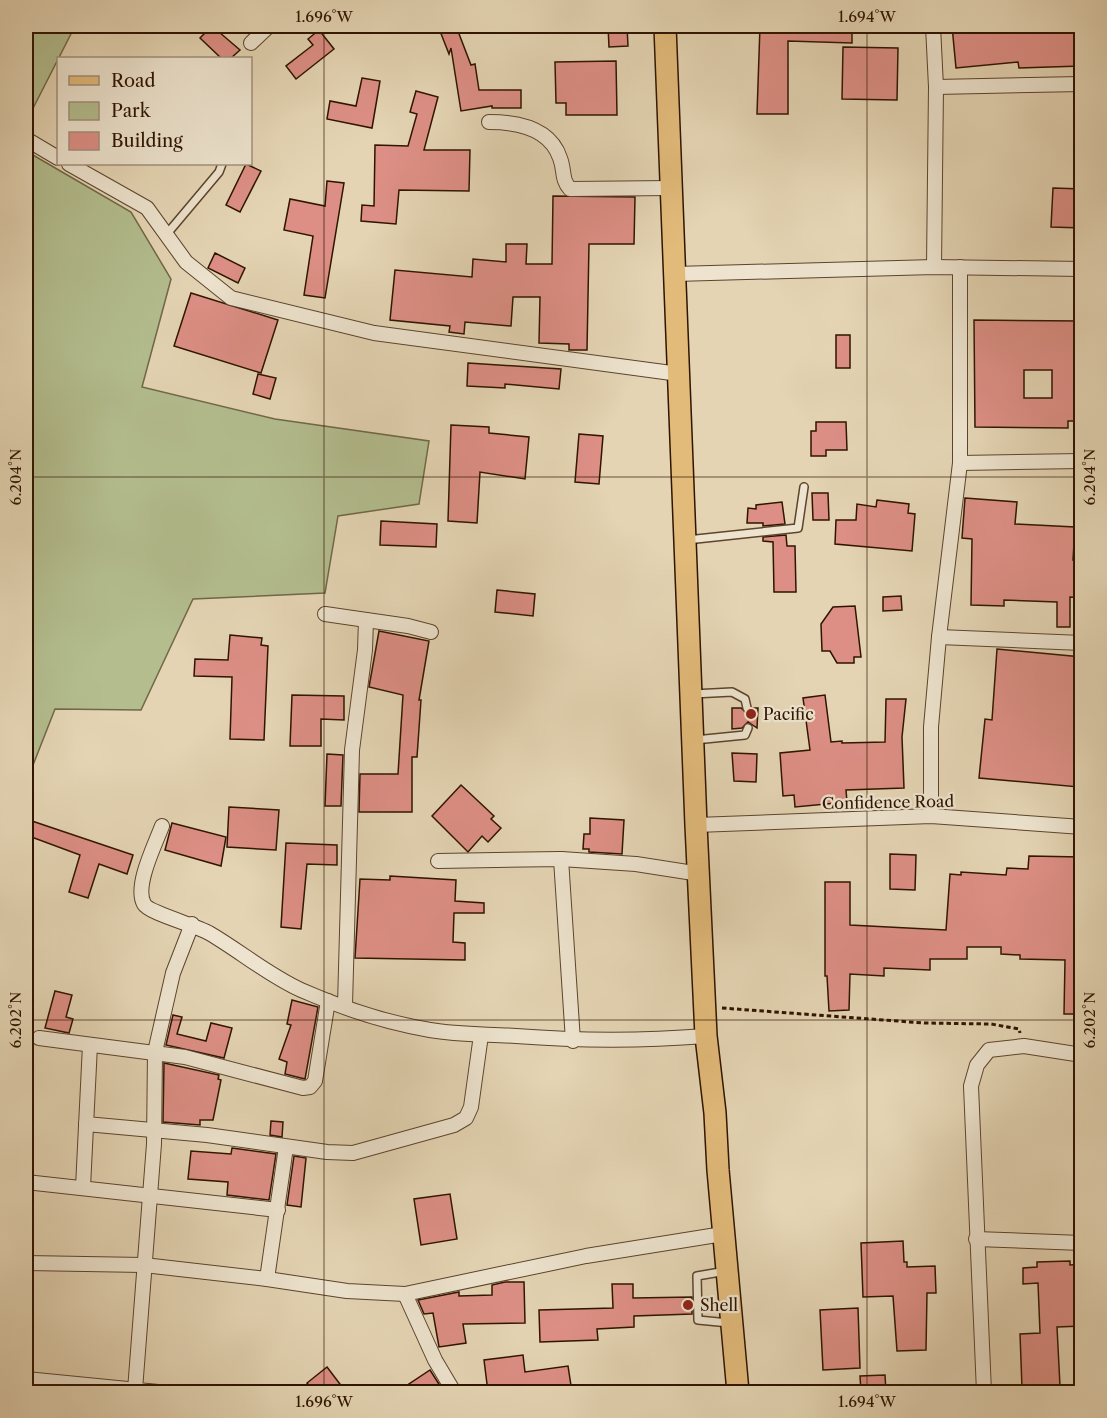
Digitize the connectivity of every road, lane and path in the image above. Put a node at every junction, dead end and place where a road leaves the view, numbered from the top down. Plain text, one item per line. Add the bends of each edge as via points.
1 (269, 26) edge
2 (665, 26) edge
3 (933, 26) edge
4 (251, 43) dead end
5 (1082, 84) edge
6 (936, 87) junction
7 (489, 122) dead end
8 (26, 139) edge
9 (57, 157) edge
10 (71, 165) edge
11 (222, 165) edge
12 (670, 188) junction
13 (166, 235) junction
14 (934, 267) junction
15 (960, 267) junction
16 (1082, 270) edge
17 (675, 274) junction
18 (679, 374) junction
19 (1082, 461) edge
20 (960, 463) junction
21 (804, 487) dead end
22 (685, 541) junction
23 (325, 614) dead end
24 (366, 620) junction
25 (431, 632) dead end
26 (939, 637) junction
27 (1082, 643) edge
28 (691, 694) junction
29 (747, 708) dead end
30 (748, 728) dead end
31 (692, 741) junction
32 (931, 816) junction
33 (696, 825) junction
34 (162, 826) dead end
35 (1082, 826) edge
36 (561, 859) junction
37 (438, 861) dead end
38 (700, 874) junction
39 (192, 924) junction
40 (328, 1001) junction
41 (345, 1005) junction
42 (705, 1007) junction
43 (481, 1035) junction
44 (706, 1036) junction
45 (39, 1038) dead end
46 (573, 1041) junction
47 (90, 1045) junction
48 (1024, 1046) junction
49 (155, 1052) junction
50 (1082, 1055) edge
51 (86, 1124) junction
52 (153, 1129) junction
53 (286, 1147) junction
54 (26, 1182) edge
55 (83, 1187) junction
56 (151, 1194) junction
57 (278, 1210) junction
58 (723, 1234) junction
59 (976, 1239) junction
60 (1082, 1243) edge
61 (26, 1263) edge
62 (144, 1265) junction
63 (726, 1271) junction
64 (267, 1279) junction
65 (405, 1294) junction
66 (731, 1323) junction
67 (26, 1378) edge
68 (135, 1390) junction
69 (158, 1392) edge
70 (454, 1392) edge
71 (738, 1392) edge
72 (984, 1392) edge

1 - 4 street
2 - 12 main road
3 - 6 street
5 - 6 street
6 - 14 street
7 - 12 street via 515,122 547,136 561,159 563,181 570,189
8 - 9 street
10 - 13 street via 147,208
11 - 13 lane
12 - 17 main road
13 - 18 street via 186,262 231,298 374,333
14 - 15 street
14 - 17 street
15 - 16 street
15 - 20 street
17 - 18 main road
18 - 22 main road
19 - 20 street
20 - 26 street
21 - 22 lane via 798,528
22 - 28 main road
23 - 24 street
24 - 25 street
24 - 41 street via 352,750
26 - 27 street
26 - 32 street
28 - 29 lane via 732,692 746,699
28 - 31 main road
30 - 31 lane via 745,735 737,737
31 - 33 main road
32 - 33 street, Confidence Road
32 - 35 street, Confidence Road
33 - 38 main road
34 - 39 street via 140,889 144,905 157,914
36 - 37 street
36 - 38 street via 636,864
36 - 46 street
38 - 42 main road
39 - 40 street via 267,972
39 - 49 street via 173,973
40 - 41 street
40 - 49 street via 315,1081 310,1087
41 - 43 street via 390,1022
42 - 44 main road
42 - 48 path via 991,1024 1019,1029
43 - 46 street
43 - 53 street via 471,1107 466,1118 454,1125 353,1153
44 - 46 street
44 - 58 main road
45 - 47 street
47 - 49 street
47 - 51 street
48 - 50 street
48 - 59 street via 989,1050 977,1065 971,1086
49 - 52 street
51 - 52 street
51 - 55 street
52 - 53 street
52 - 56 street
53 - 57 street
54 - 55 street
55 - 56 street
56 - 57 street
56 - 62 street
57 - 64 street
58 - 63 main road
58 - 65 street via 586,1256
59 - 60 street
59 - 72 street
61 - 62 street
62 - 64 street
62 - 68 street
63 - 66 main road
63 - 66 lane via 697,1276 698,1320
64 - 65 street via 347,1292
65 - 70 street
66 - 71 main road
67 - 68 street
68 - 69 street

